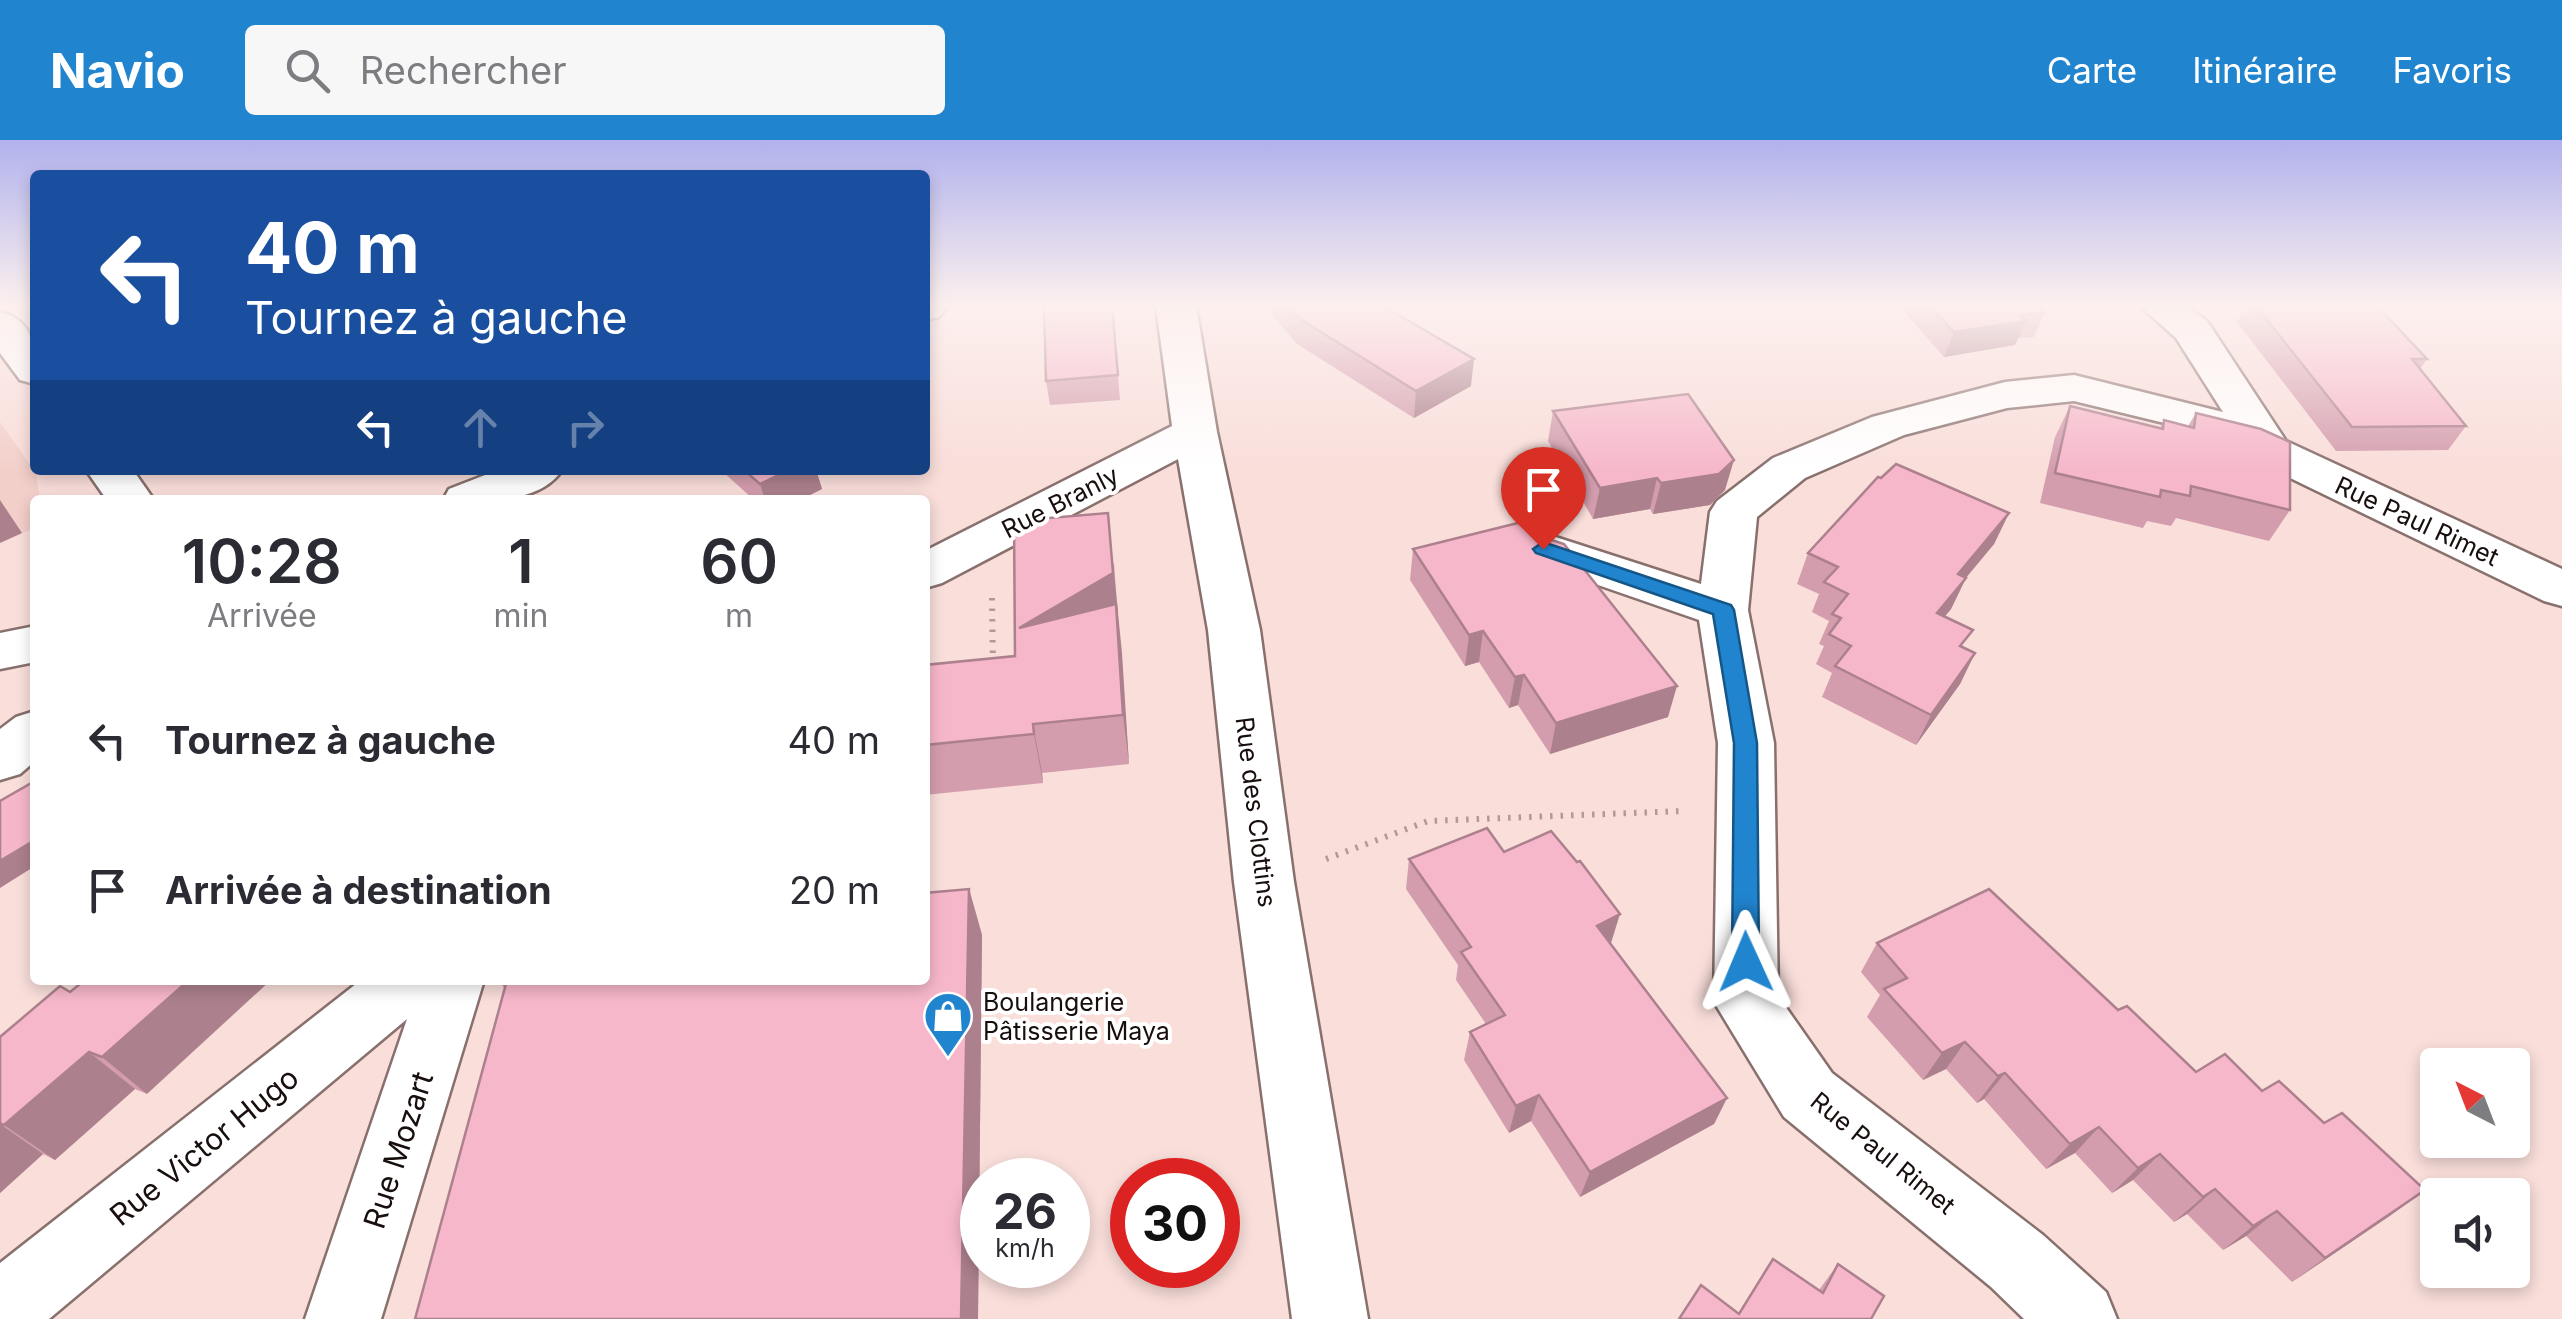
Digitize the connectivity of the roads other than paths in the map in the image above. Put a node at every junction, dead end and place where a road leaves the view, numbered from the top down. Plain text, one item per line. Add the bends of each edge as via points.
1 (1184, 361) edge
2 (2212, 361) edge
3 (1195, 432) junction
4 (2272, 454) junction
5 (527, 475) edge
6 (478, 495) edge
7 (1543, 549) edge
8 (930, 568) edge
9 (2562, 589) edge
10 (1723, 610) junction
11 (30, 645) edge
12 (0, 652) edge
13 (30, 735) edge
14 (0, 759) edge
15 (402, 985) edge
16 (450, 985) edge
17 (0, 1311) edge
18 (343, 1319) edge
19 (1330, 1319) edge
20 (2080, 1319) edge

1 - 3 street, Rue des Clottins
2 - 4 street
3 - 8 street, Rue Branly
3 - 19 street, Rue des Clottins via 1234,630 1264,882
4 - 9 street, Rue Paul Rimet
4 - 10 street, Rue Paul Rimet via 2205,420 2074,388 2005,395 1888,426 1789,468 1734,512
5 - 6 street
7 - 10 street
10 - 20 street, Rue Paul Rimet via 1746,743 1746,1002 1808,1095
11 - 12 street
13 - 14 street
15 - 17 street, Rue Victor Hugo
16 - 18 street, Rue Mozart

